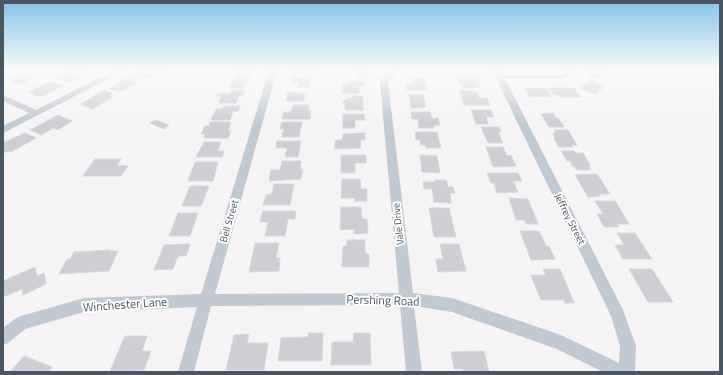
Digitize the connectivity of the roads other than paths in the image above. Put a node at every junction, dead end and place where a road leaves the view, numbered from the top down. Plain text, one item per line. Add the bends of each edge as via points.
1 (87, 88) edge
2 (268, 88) edge
3 (385, 88) edge
4 (504, 88) edge
5 (3, 98) edge
6 (36, 113) junction
7 (3, 130) edge
8 (406, 299) junction
9 (206, 300) junction
10 (3, 338) edge
11 (186, 372) edge
12 (414, 372) edge
13 (620, 372) edge
14 (627, 372) edge

1 - 6 street
2 - 9 street, Bell Street
3 - 8 street, Vale Drive
4 - 14 street, Jeffrey Street via 618,315 628,346
5 - 6 street
6 - 7 street
8 - 9 street, Pershing Road
8 - 12 street, Vale Drive
8 - 13 street, Pershing Road via 452,305 480,314 561,343
9 - 10 street, Winchester Lane via 84,305 21,323
9 - 11 street, Bell Street

